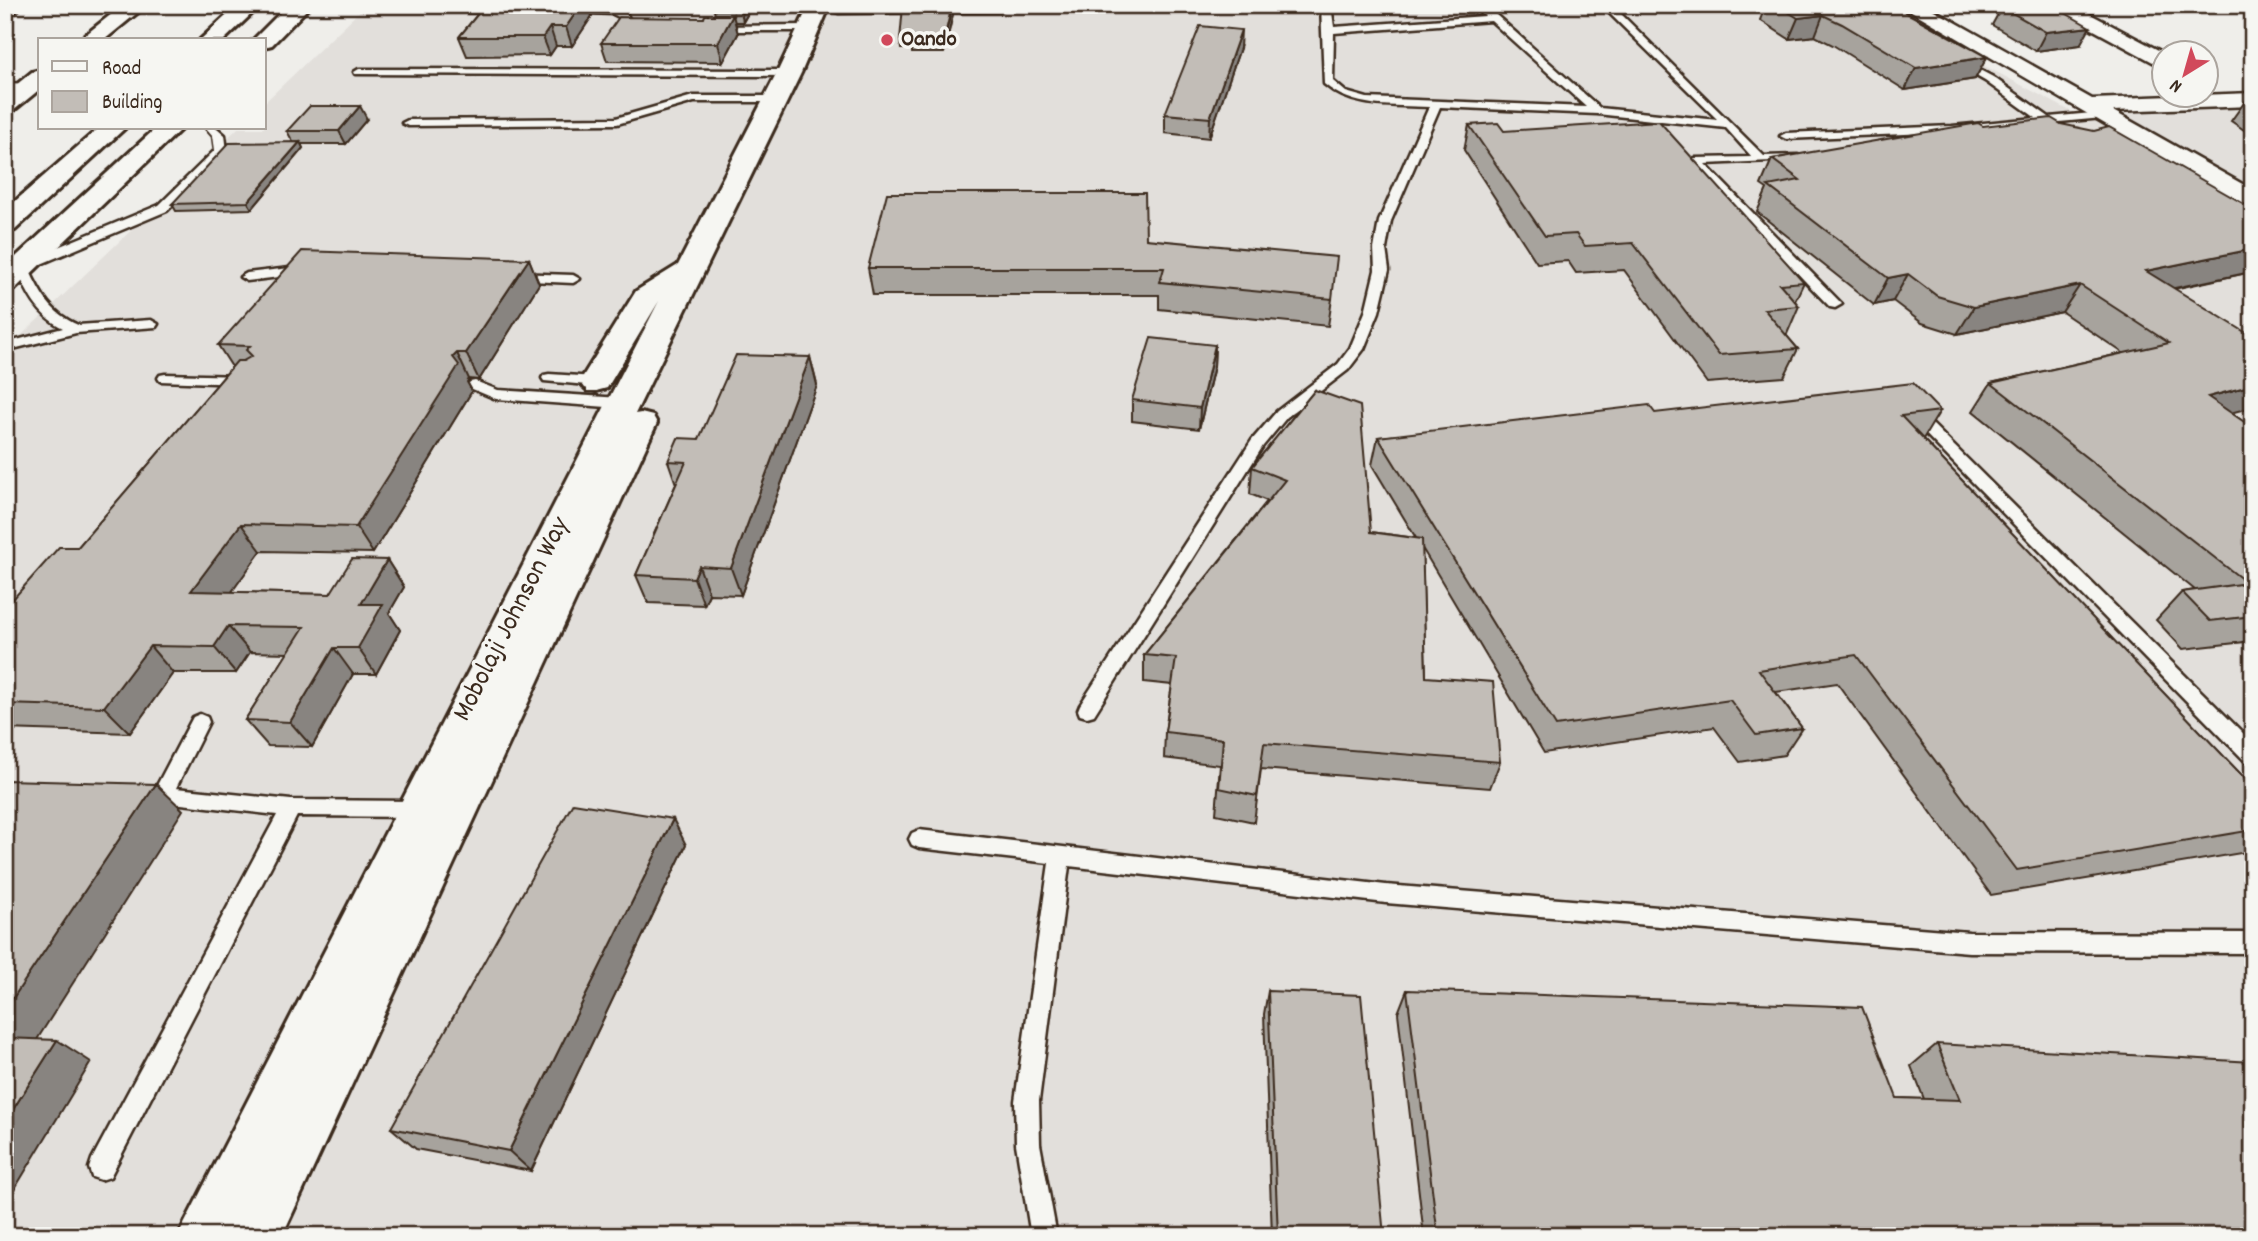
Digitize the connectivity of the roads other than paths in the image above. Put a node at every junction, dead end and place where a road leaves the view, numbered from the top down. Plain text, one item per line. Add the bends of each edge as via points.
1 (14, 5) edge
2 (137, 5) edge
3 (251, 5) edge
4 (302, 5) edge
5 (1000, 5) edge
6 (1326, 5) edge
7 (1479, 5) edge
8 (1606, 5) edge
9 (1910, 5) edge
10 (470, 10) dead end
11 (522, 10) edge
12 (561, 10) edge
13 (819, 10) edge
14 (5, 11) edge
15 (2075, 12) dead end
16 (1494, 18) junction
17 (659, 29) edge
18 (698, 29) edge
19 (1329, 30) junction
20 (93, 38) edge
21 (213, 38) edge
22 (266, 38) edge
23 (1945, 54) edge
24 (2150, 54) edge
25 (359, 72) dead end
26 (23, 85) edge
27 (783, 86) junction
28 (2220, 94) edge
29 (2253, 99) edge
30 (2230, 100) junction
31 (1436, 103) junction
32 (5, 106) edge
33 (1597, 111) junction
34 (2097, 118) junction
35 (2046, 120) junction
36 (408, 122) dead end
37 (1729, 125) junction
38 (111, 130) edge
39 (168, 130) edge
40 (213, 130) edge
41 (1786, 136) dead end
42 (1802, 156) edge
43 (1761, 160) junction
44 (2253, 200) edge
45 (5, 224) edge
46 (325, 270) edge
47 (14, 275) edge
48 (247, 277) dead end
49 (504, 277) edge
50 (573, 279) dead end
51 (1835, 304) dead end
52 (151, 324) dead end
53 (76, 329) junction
54 (5, 347) edge
55 (165, 378) dead end
56 (549, 378) dead end
57 (259, 381) edge
58 (475, 385) dead end
59 (600, 395) junction
60 (1896, 397) edge
61 (1087, 710) dead end
62 (200, 722) dead end
63 (2253, 756) edge
64 (291, 808) junction
65 (418, 809) junction
66 (919, 838) dead end
67 (1060, 855) junction
68 (2253, 943) edge
69 (101, 1168) dead end
70 (205, 1236) edge
71 (253, 1236) edge
72 (1044, 1236) edge

1 - 14 street
2 - 20 main road
3 - 21 main road
4 - 22 main road
5 - 13 street
6 - 19 lane
7 - 16 lane
8 - 37 lane
9 - 34 street
10 - 11 lane
12 - 17 lane via 615,11 625,22
13 - 18 lane
13 - 27 main road, Mobolaji Johnson Way
13 - 71 main road, Mobolaji Johnson Way
15 - 24 street
16 - 19 lane
16 - 33 lane
19 - 31 lane via 1328,82 1342,94 1367,101
23 - 35 lane
25 - 27 lane
26 - 32 main road
27 - 36 lane via 692,99 617,121
27 - 59 main road, Mobolaji Johnson Way via 690,270
28 - 30 street
29 - 30 street
30 - 34 street
31 - 33 lane
31 - 61 lane via 1385,221 1382,270 1357,349 1343,367 1282,414 1257,443
33 - 37 lane
34 - 35 lane
34 - 44 street via 2128,130
35 - 41 lane
37 - 43 lane
38 - 45 main road
39 - 47 main road
40 - 47 lane via 219,135 221,151 163,208
42 - 43 lane
43 - 51 lane via 1695,161
46 - 48 lane
47 - 53 lane via 39,306 58,322
49 - 50 lane
52 - 53 lane
53 - 54 lane
55 - 57 lane
56 - 59 lane
58 - 59 lane via 496,394
59 - 65 main road, Mobolaji Johnson Way
60 - 63 lane
62 - 64 lane via 162,795
64 - 65 lane
64 - 69 lane
65 - 70 main road, Mobolaji Johnson Way
66 - 67 lane
67 - 68 lane via 1387,894 1969,942
67 - 72 lane via 1027,1101 1028,1144

